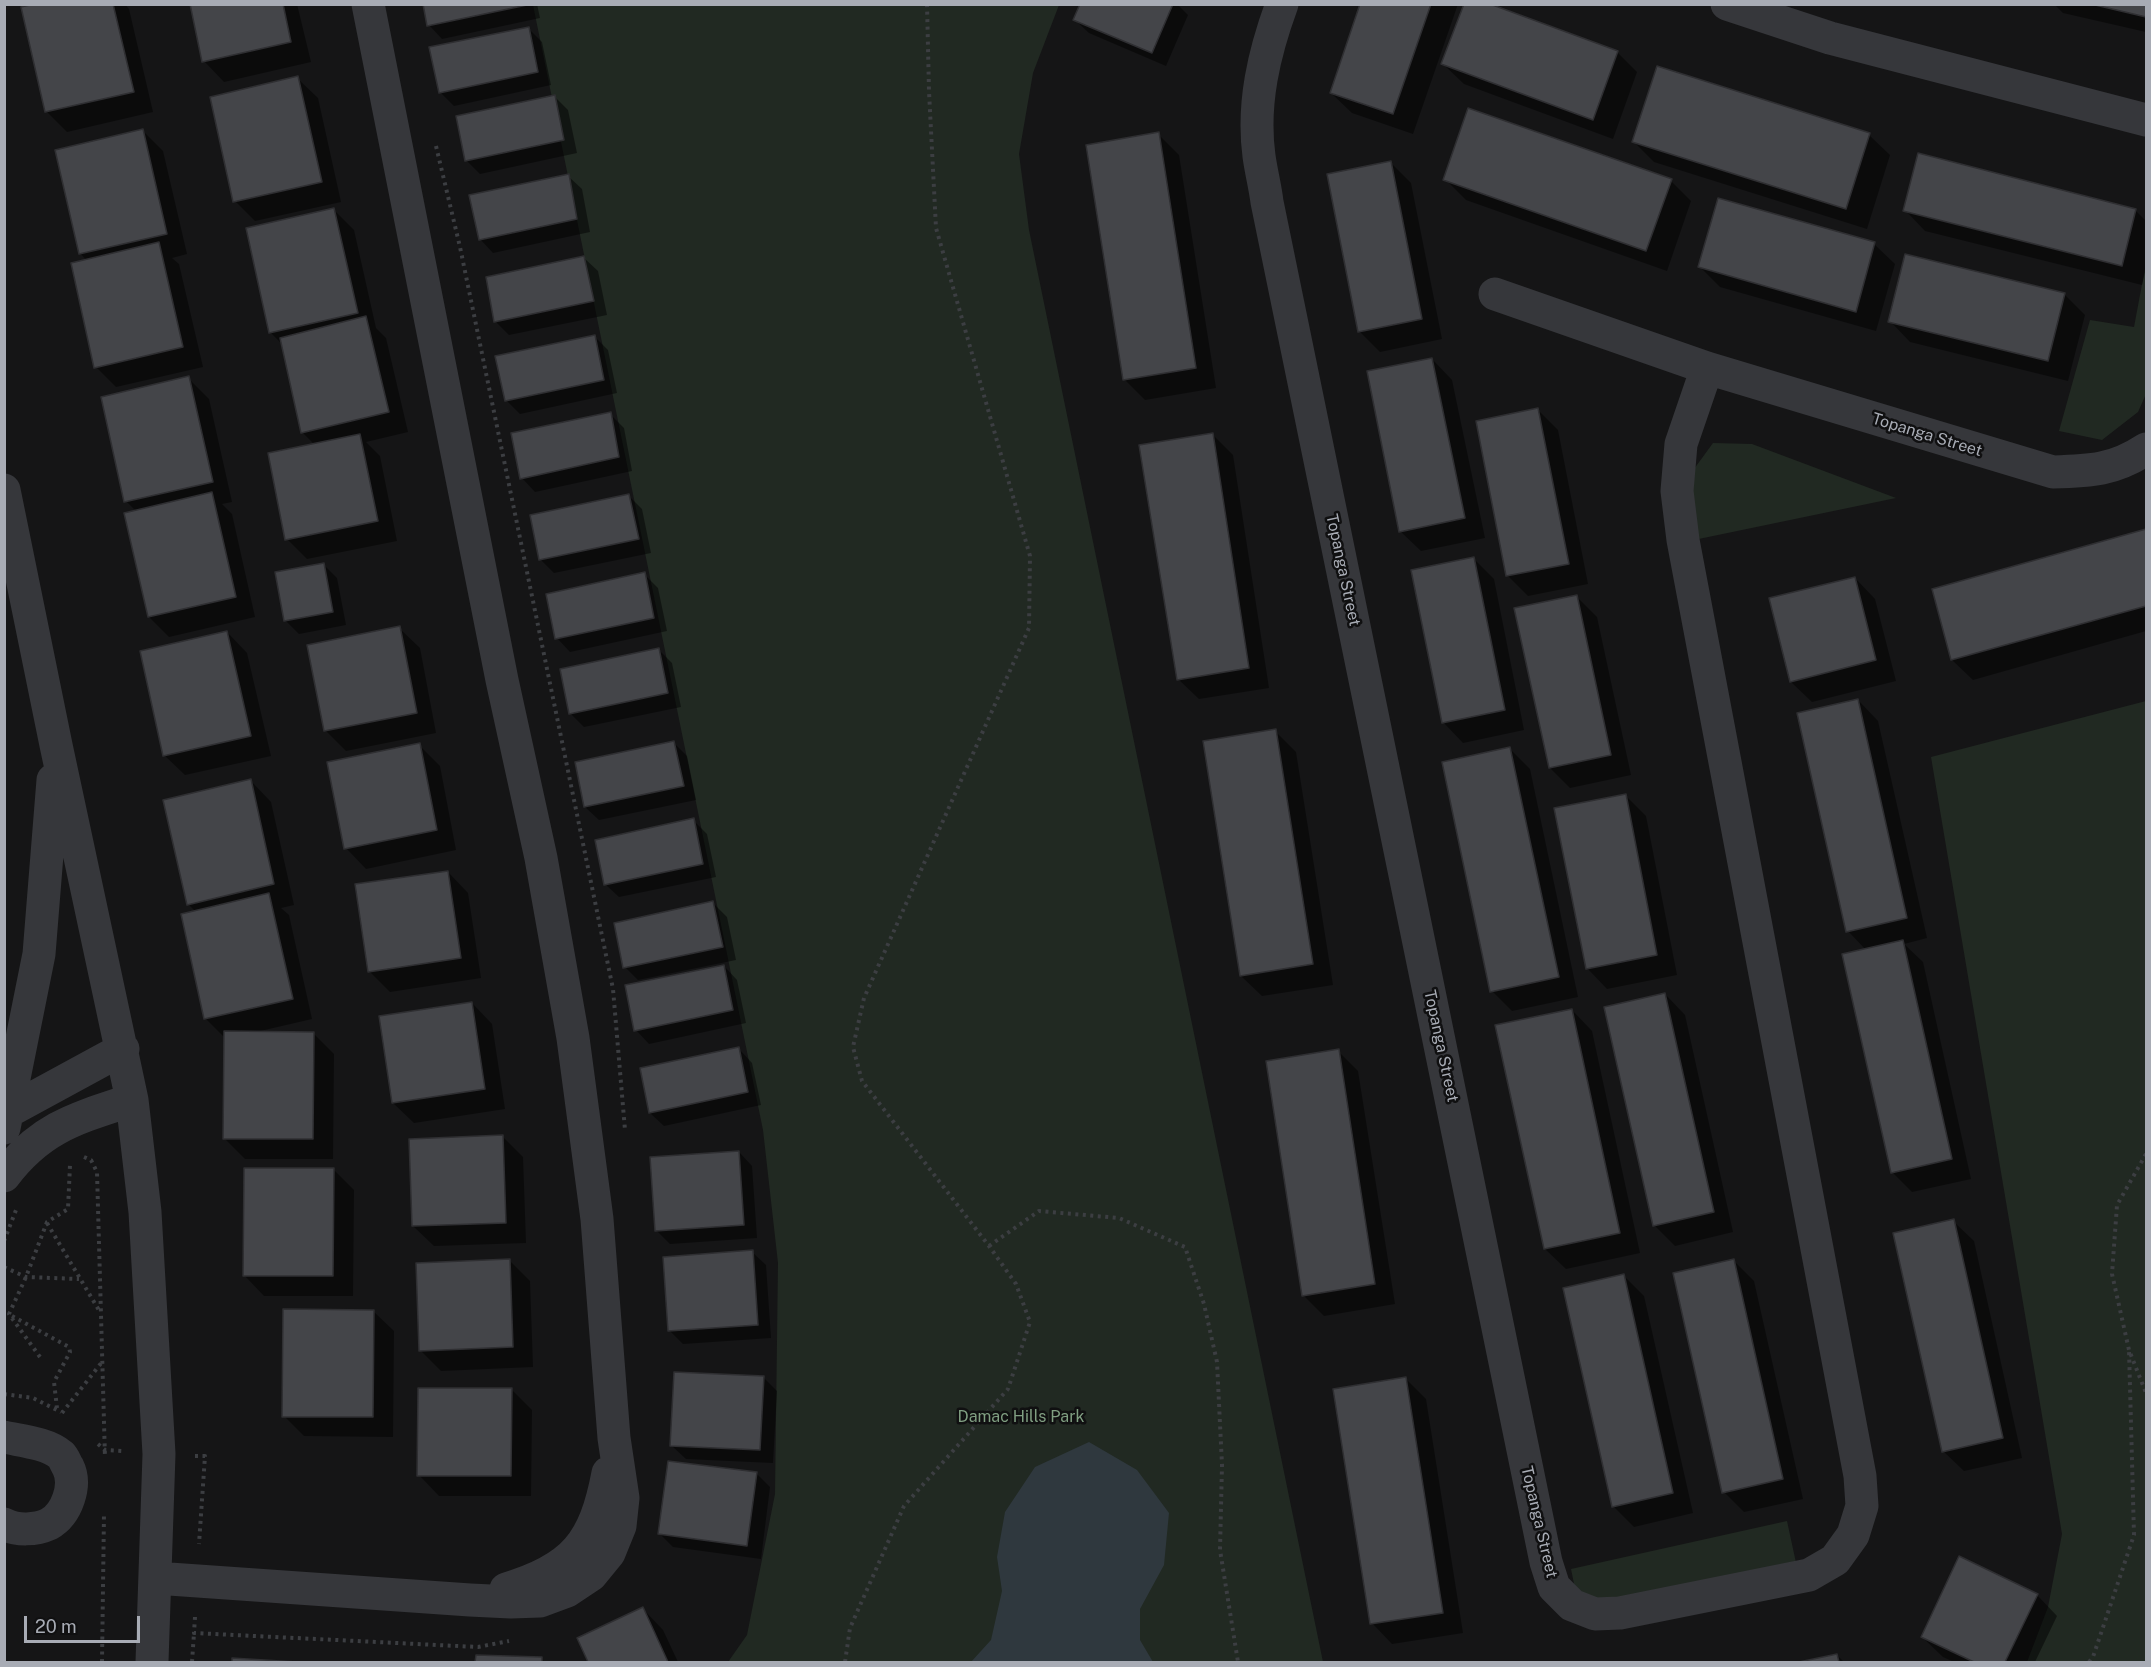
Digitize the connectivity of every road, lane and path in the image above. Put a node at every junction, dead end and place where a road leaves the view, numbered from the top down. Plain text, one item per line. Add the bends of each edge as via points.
1 (368, 4) edge
2 (927, 4) edge
3 (1282, 4) edge
4 (1727, 4) edge
5 (2146, 120) edge
6 (436, 143) dead end
7 (1495, 294) dead end
8 (1707, 368) junction
9 (2146, 449) edge
10 (4, 490) edge
11 (56, 745) junction
12 (123, 1049) junction
13 (132, 1100) junction
14 (7, 1119) edge
15 (625, 1132) dead end
16 (2146, 1154) edge
17 (77, 1157) dead end
18 (62, 1162) dead end
19 (4, 1176) edge
20 (17, 1207) dead end
21 (47, 1222) junction
22 (4, 1241) edge
23 (989, 1246) junction
24 (4, 1267) edge
25 (26, 1277) junction
26 (80, 1279) junction
27 (101, 1312) junction
28 (9, 1314) junction
29 (2129, 1350) junction
30 (40, 1357) dead end
31 (102, 1362) junction
32 (2146, 1393) edge
33 (57, 1408) dead end
34 (62, 1413) dead end
35 (4, 1437) edge
36 (105, 1449) junction
37 (159, 1454) junction
38 (105, 1461) dead end
39 (104, 1509) dead end
40 (4, 1524) edge
41 (154, 1578) junction
42 (197, 1580) junction
43 (194, 1633) junction
44 (511, 1640) dead end
45 (102, 1662) edge
46 (152, 1662) edge
47 (192, 1662) edge
48 (845, 1662) edge
49 (1239, 1662) edge
50 (2090, 1662) edge

1 - 42 street via 502,680 542,858 573,1038 597,1219 614,1438 623,1498 620,1526 609,1552 591,1575 567,1591 540,1601 470,1600
2 - 23 path via 936,228 1030,556 1029,628 864,998 853,1047 862,1081
3 - 8 street, Topanga Street via 1263,61 1257,108 1258,154 1267,202 1546,1562 1554,1587 1572,1605 1595,1614 1620,1613 1809,1575 1835,1560 1853,1535 1862,1506 1860,1476 1683,540 1677,491 1682,444
4 - 5 street via 1830,38
6 - 15 path via 613,989
7 - 8 street, Topanga Street
8 - 9 street, Topanga Street via 2053,472 2092,471 2130,460
10 - 11 street
11 - 12 street
11 - 14 street via 39,954
12 - 13 street
12 - 14 street
13 - 19 street via 68,1121 41,1138
13 - 37 street via 145,1212
16 - 29 path via 2117,1205 2112,1274
17 - 27 path via 91,1160 97,1172
18 - 21 path via 70,1160 68,1209
20 - 22 path
21 - 25 path
21 - 26 path
23 - 48 path via 1016,1284 1030,1322 1008,1389 904,1506 850,1628
23 - 49 path via 1040,1211 1119,1218 1185,1247 1204,1304 1217,1362 1222,1465 1220,1550
24 - 25 path
25 - 26 path
25 - 28 path
26 - 27 path
27 - 31 path
28 - 30 path
28 - 33 path via 69,1347 54,1382
29 - 32 path
29 - 50 path via 2134,1535
31 - 34 path
31 - 36 path
35 - 40 street via 46,1447 62,1456 71,1473 72,1492 64,1509 50,1523 31,1529
36 - 37 path
36 - 38 path
37 - 41 street
37 - 42 path via 205,1456
39 - 45 path
41 - 42 street
41 - 46 street
42 - 43 path
43 - 44 path via 478,1647
43 - 47 path

